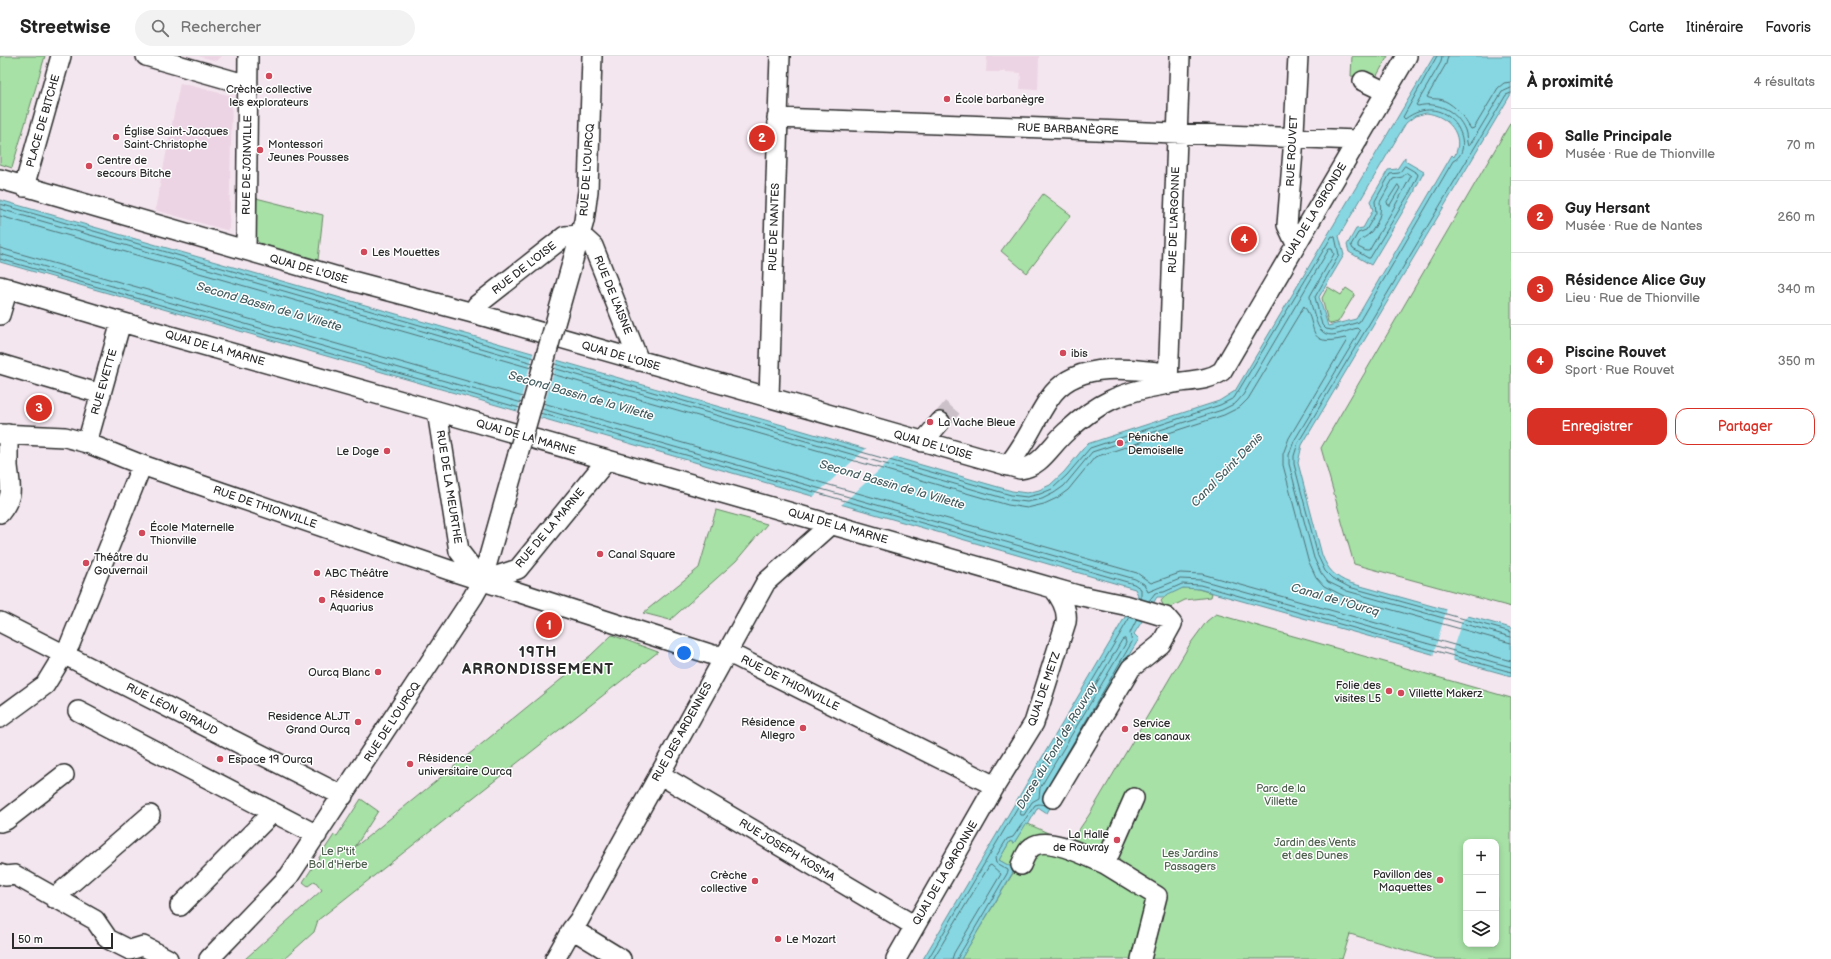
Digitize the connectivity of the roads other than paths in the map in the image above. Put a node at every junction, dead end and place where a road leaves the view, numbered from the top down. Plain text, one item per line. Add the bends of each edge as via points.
1 (61, 56) edge
2 (146, 56) edge
3 (248, 56) edge
4 (592, 56) edge
5 (780, 56) edge
6 (1180, 56) edge
7 (1298, 56) edge
8 (1407, 56) edge
9 (1364, 81) dead end
10 (248, 85) junction
11 (1386, 92) junction
12 (777, 118) junction
13 (1178, 134) junction
14 (1294, 138) junction
15 (1358, 140) junction
16 (0, 179) edge
17 (24, 187) junction
18 (581, 235) junction
19 (1296, 244) junction
20 (246, 250) junction
21 (4, 287) edge
22 (473, 314) junction
23 (0, 315) edge
24 (121, 322) junction
25 (639, 361) junction
26 (0, 364) edge
27 (1222, 371) joint
28 (1168, 378) junction
29 (101, 394) junction
30 (769, 397) junction
31 (437, 411) junction
32 (940, 422) tunnel mouth
33 (4, 434) edge
34 (923, 442) junction
35 (87, 443) junction
36 (607, 460) junction
37 (142, 465) junction
38 (1007, 466) junction
39 (0, 513) edge
40 (832, 524) junction
41 (518, 569) junction
42 (482, 581) junction
43 (1053, 588) junction
44 (527, 595) junction
45 (1077, 595) junction
46 (1068, 614) junction
47 (0, 622) edge
48 (64, 654) junction
49 (725, 655) junction
50 (78, 711) dead end
51 (0, 718) edge
52 (659, 774) junction
53 (64, 775) dead end
54 (995, 786) junction
55 (343, 796) junction
56 (1053, 798) dead end
57 (1134, 798) dead end
58 (272, 813) junction
59 (150, 814) dead end
60 (0, 822) edge
61 (317, 835) junction
62 (1105, 864) junction
63 (1021, 865) dead end
64 (0, 874) edge
65 (54, 898) junction
66 (180, 906) dead end
67 (915, 926) junction
68 (572, 929) junction
69 (168, 959) edge
70 (209, 959) edge
71 (555, 959) edge
72 (621, 959) edge
73 (896, 959) edge
74 (1141, 959) edge

1 - 17 street, PLACE DE BITCHE
2 - 10 street
3 - 10 street, RUE DE JOINVILLE
4 - 18 street, RUE DE L'OURCQ via 588,191
5 - 12 street, RUE DE NANTES
6 - 13 street, RUE DE L'ARGONNE
7 - 14 street, RUE ROUVET
8 - 11 street, QUAI DE LA GIRONDE
9 - 11 street
10 - 20 street, RUE DE JOINVILLE
11 - 15 street, QUAI DE LA GIRONDE
12 - 13 street, RUE BARBANÈGRE
12 - 30 street, RUE DE NANTES
13 - 14 street, RUE BARBANÈGRE
13 - 28 street, RUE DE L'ARGONNE
14 - 15 street, RUE BARBANÈGRE
14 - 19 street, RUE ROUVET via 1287,225
15 - 19 street, QUAI DE LA GIRONDE
16 - 17 street, QUAI DE L'OISE
17 - 20 street, QUAI DE L'OISE
18 - 22 street, RUE DE L'OISE via 565,236 477,305
18 - 25 street, RUE DE L'AISNE via 593,246
18 - 42 street, RUE DE L'OURCQ, bridge
19 - 27 street, QUAI DE LA GIRONDE
20 - 22 street, QUAI DE L'OISE
21 - 23 street
21 - 24 street, QUAI DE LA MARNE
22 - 25 street, QUAI DE L'OISE
24 - 29 street, RUE EVETTE
24 - 31 street, QUAI DE LA MARNE
25 - 30 street, QUAI DE L'OISE
26 - 29 street
27 - 28 street, QUAI DE L'OISE via 1210,378
28 - 38 street, QUAI DE L'OISE via 1111,400 1064,433 1028,468
28 - 38 street via 1110,369 1089,372 1069,381 1050,398 1018,454
29 - 35 street, RUE EVETTE
30 - 34 street, QUAI DE L'OISE
31 - 36 street, QUAI DE LA MARNE
31 - 42 street, RUE DE LA MEURTHE via 459,551
32 - 34 street
33 - 35 street, RUE DE THIONVILLE via 65,437
33 - 39 street via 12,487 10,499
34 - 38 street, QUAI DE L'OISE
35 - 37 street, RUE DE THIONVILLE
36 - 40 street, QUAI DE LA MARNE
36 - 41 street, RUE DE LA MARNE
37 - 42 street, RUE DE THIONVILLE
37 - 48 street
40 - 43 street, QUAI DE LA MARNE
40 - 49 street, RUE DES ARDENNES via 766,582
41 - 42 street, RUE DE LA MARNE
41 - 44 street
42 - 44 street, RUE DE THIONVILLE
42 - 55 street, RUE DE L'OURCQ
43 - 45 street, QUAI DE LA MARNE
43 - 46 street
44 - 49 street, RUE DE THIONVILLE via 713,654
45 - 46 street, QUAI DE METZ
45 - 56 street, QUAI DE LA MARNE via 1166,617 1172,624 1161,644 1131,668
46 - 54 street, QUAI DE METZ via 1034,723
47 - 48 street, RUE LÉON GIRAUD
48 - 51 street via 45,685
48 - 55 street, RUE LÉON GIRAUD
49 - 52 street, RUE DES ARDENNES
49 - 54 street, RUE DE THIONVILLE via 735,656
50 - 58 street
52 - 67 street, RUE JOSEPH KOSMA
52 - 68 street, RUE DES ARDENNES
53 - 60 street
54 - 67 street, QUAI DE LA GARONNE
55 - 61 street, RUE DE L'OURCQ
57 - 62 street
58 - 61 street
58 - 66 street
59 - 65 street
61 - 70 street, RUE DE L'OURCQ via 289,876
62 - 63 street via 1053,844 1040,843 1032,847
62 - 74 street via 1157,896
64 - 65 street via 15,875
65 - 69 street via 95,920 108,939 130,950 143,946
67 - 73 street, QUAI DE LA GARONNE
68 - 71 street, RUE DES ARDENNES
68 - 72 street

